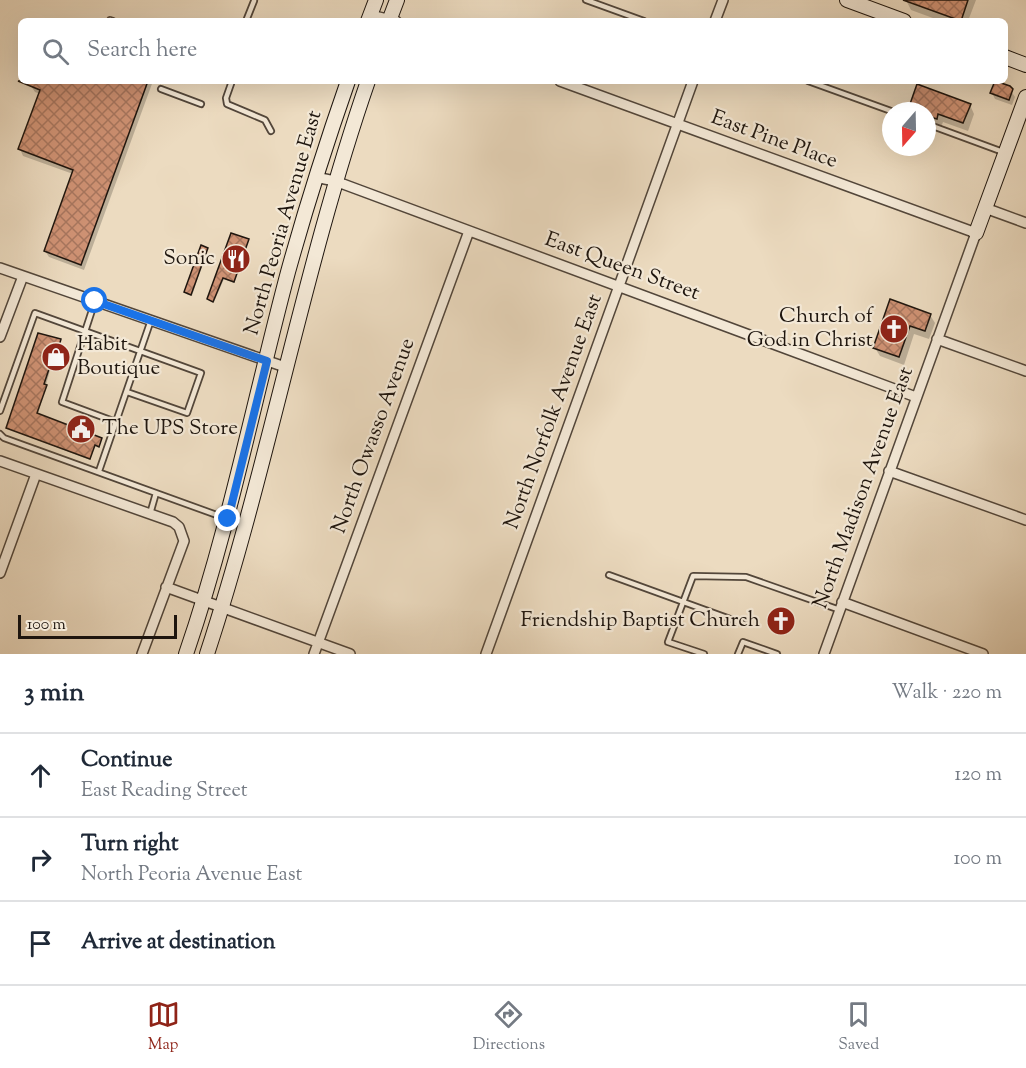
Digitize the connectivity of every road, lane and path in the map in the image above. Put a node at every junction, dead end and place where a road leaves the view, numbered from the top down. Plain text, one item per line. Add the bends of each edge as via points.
1 (376, 0) edge
2 (397, 0) edge
3 (586, 0) edge
4 (723, 0) edge
5 (847, 0) edge
6 (254, 2) dead end
7 (247, 18) edge
8 (369, 18) edge
9 (392, 18) edge
10 (636, 18) edge
11 (716, 18) edge
12 (896, 18) edge
13 (1008, 58) edge
14 (1026, 65) edge
15 (231, 84) edge
16 (347, 84) edge
17 (367, 84) edge
18 (568, 84) edge
19 (692, 84) edge
20 (816, 84) edge
21 (161, 89) dead end
22 (1026, 97) edge
23 (201, 104) dead end
24 (882, 108) edge
25 (677, 124) junction
26 (936, 127) edge
27 (271, 130) dead end
28 (1006, 153) junction
29 (315, 177) junction
30 (334, 181) junction
31 (985, 208) junction
32 (1026, 222) edge
33 (469, 231) junction
34 (976, 232) junction
35 (0, 268) edge
36 (23, 276) junction
37 (619, 285) junction
38 (95, 301) junction
39 (151, 320) junction
40 (85, 331) junction
41 (0, 337) edge
42 (937, 339) junction
43 (140, 351) junction
44 (267, 361) junction
45 (285, 367) junction
46 (1026, 371) edge
47 (127, 392) junction
48 (916, 397) junction
49 (0, 411) edge
50 (116, 422) junction
51 (0, 434) edge
52 (0, 461) edge
53 (99, 471) junction
54 (889, 471) junction
55 (36, 474) junction
56 (156, 494) junction
57 (150, 514) junction
58 (228, 519) junction
59 (1026, 520) edge
60 (0, 573) edge
61 (609, 575) dead end
62 (166, 587) junction
63 (204, 601) junction
64 (683, 602) junction
65 (841, 606) junction
66 (222, 608) junction
67 (744, 624) dead end
68 (318, 642) junction
69 (142, 654) edge
70 (186, 654) edge
71 (207, 654) edge
72 (314, 654) edge
73 (350, 654) edge
74 (486, 654) edge
75 (704, 654) edge
76 (738, 654) edge
77 (777, 654) edge
78 (824, 654) edge
79 (983, 654) edge

1 - 8 main road
2 - 9 main road
3 - 10 lane
4 - 11 street
5 - 12 main road
6 - 7 lane
13 - 14 main road
15 - 27 lane via 227,104 265,120
16 - 29 main road, North Peoria Avenue East
17 - 30 main road, North Peoria Avenue East
18 - 25 street, East Pine Place
19 - 25 street, North Norfolk Avenue East
20 - 24 lane
21 - 23 lane
22 - 28 main road
25 - 34 street, East Pine Place
25 - 37 street, North Norfolk Avenue East
26 - 28 lane
28 - 31 main road
29 - 30 street, East Queen Street
29 - 44 main road, North Peoria Avenue East
30 - 33 street, East Queen Street
30 - 45 main road, North Peoria Avenue East
31 - 32 street
31 - 34 main road
33 - 37 street, East Queen Street
33 - 68 street, North Owasso Avenue
34 - 42 street, North Madison Avenue East
35 - 36 street
36 - 38 street
36 - 41 street
37 - 48 street, East Queen Street
37 - 74 street, North Norfolk Avenue East
38 - 39 street
38 - 40 lane
39 - 43 lane
39 - 44 street
40 - 43 lane
40 - 49 lane via 35,313
40 - 50 lane via 62,402
42 - 46 street
42 - 48 street, North Madison Avenue East
43 - 47 lane
43 - 47 lane via 201,373 187,413
44 - 45 street
44 - 58 main road, North Peoria Avenue East
45 - 66 main road, North Peoria Avenue East
47 - 50 lane
48 - 54 street, North Madison Avenue East
50 - 53 lane
51 - 53 lane
52 - 55 street
53 - 56 lane
54 - 59 street
54 - 65 street, North Madison Avenue East
55 - 57 street
55 - 60 street
56 - 57 lane
56 - 58 lane
57 - 62 street via 172,522 183,534 184,541
58 - 63 main road, North Peoria Avenue East
61 - 64 lane
62 - 63 street
62 - 69 street
63 - 66 street
63 - 70 main road, North Peoria Avenue East
64 - 65 lane via 693,576 746,577
64 - 67 lane
64 - 75 lane via 668,642
65 - 78 street, North Madison Avenue East
65 - 79 street
66 - 68 street
66 - 71 main road, North Peoria Avenue East
68 - 72 street, North Owasso Avenue
68 - 73 street
76 - 77 lane via 743,642

